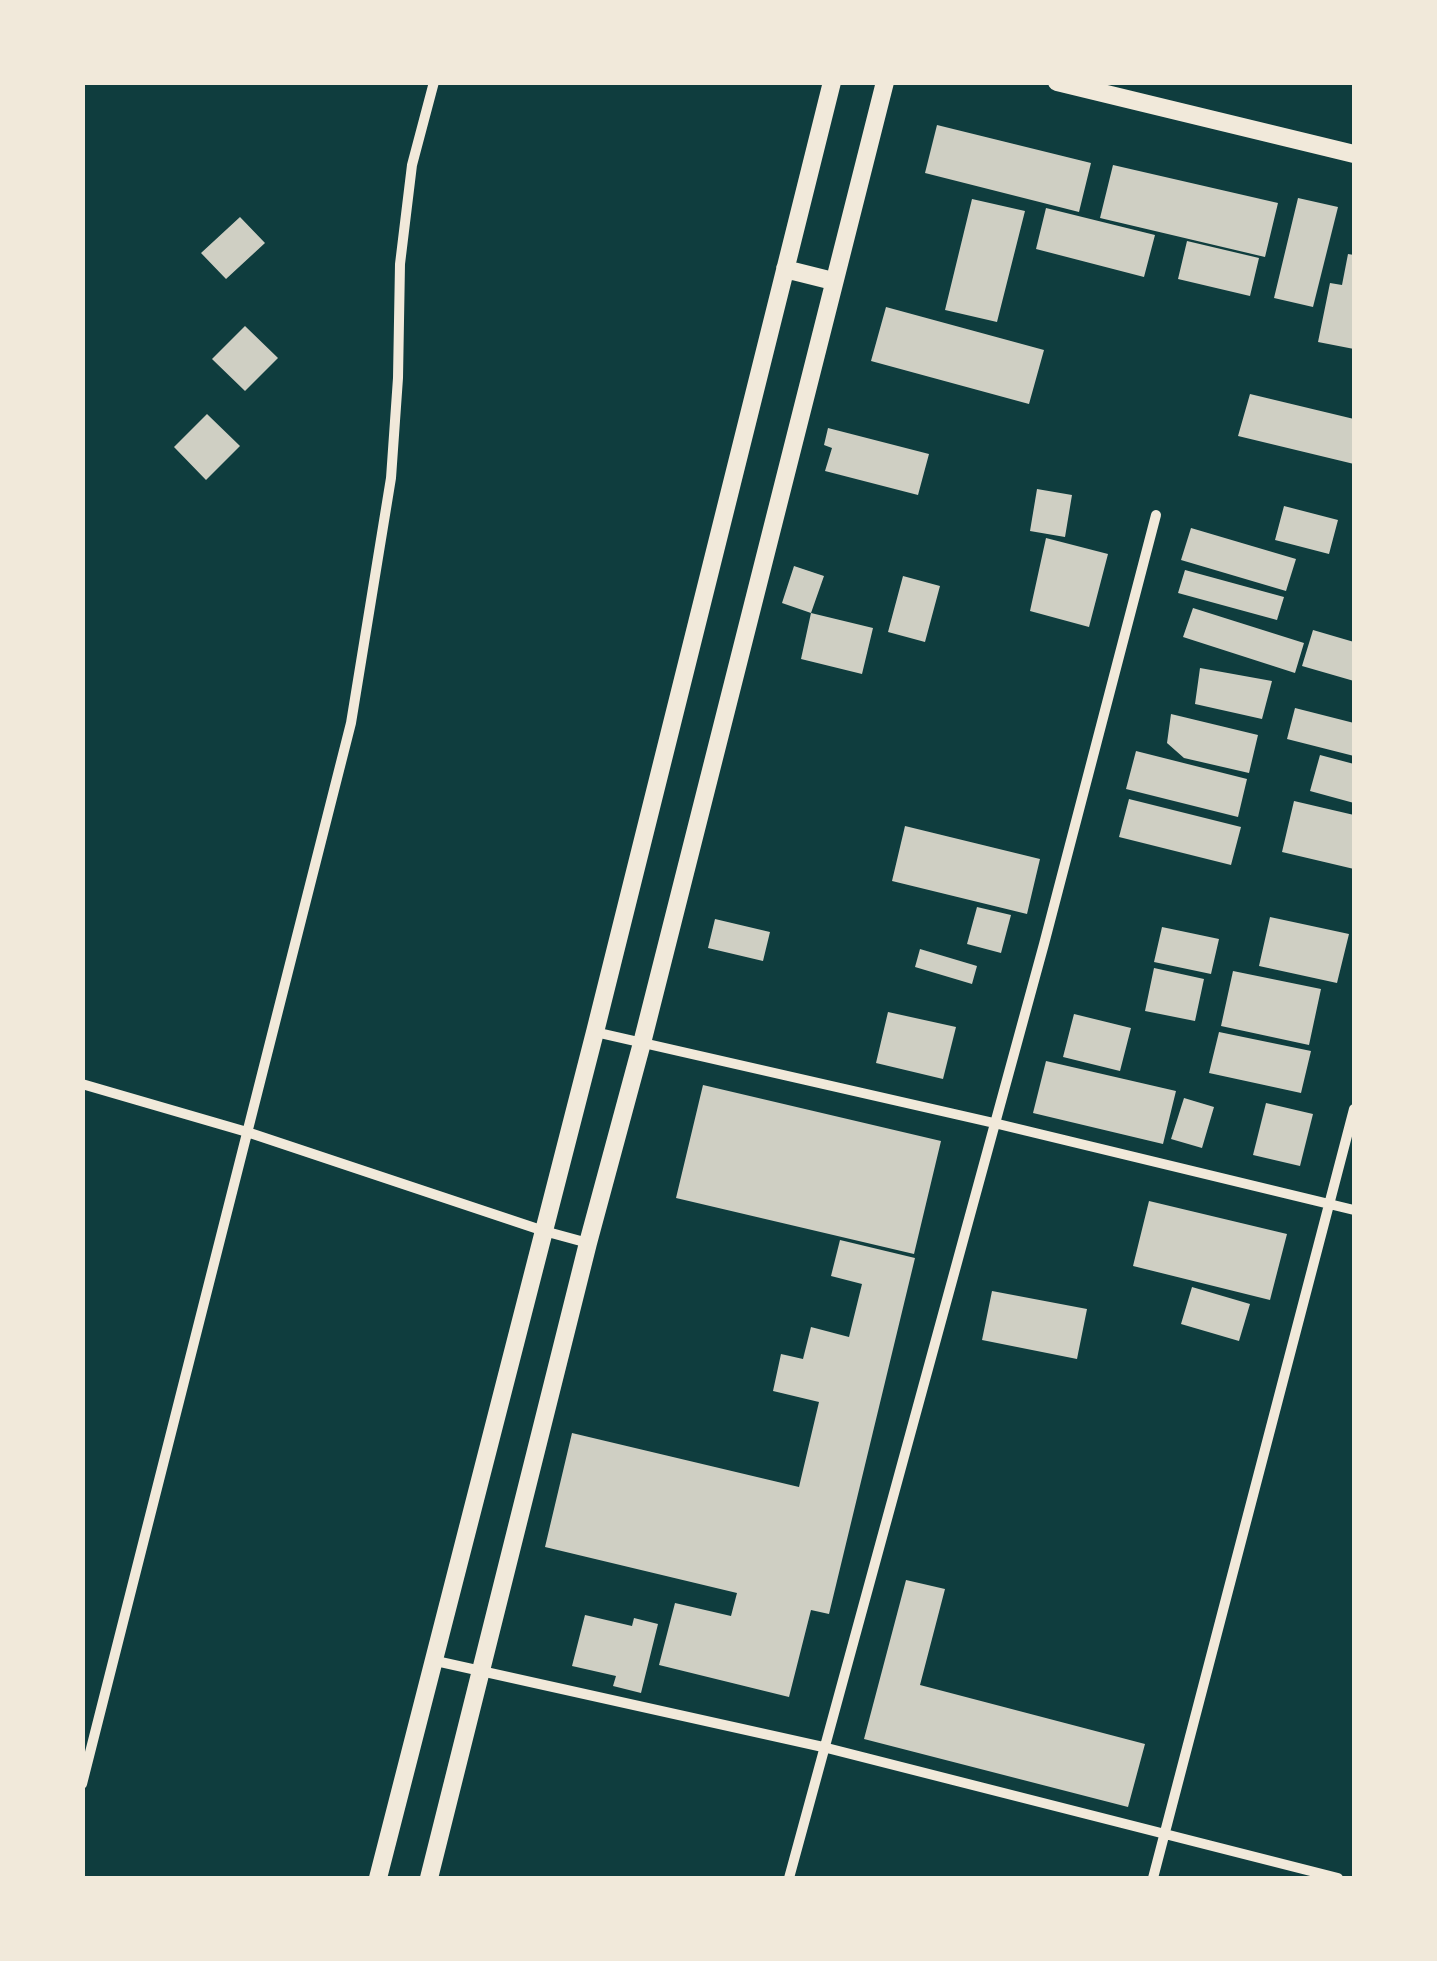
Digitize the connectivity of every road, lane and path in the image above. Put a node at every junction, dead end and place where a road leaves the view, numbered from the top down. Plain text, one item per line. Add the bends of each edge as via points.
1 (434, 82) edge
2 (832, 82) edge
3 (885, 82) edge
4 (1057, 82) edge
5 (1354, 154) edge
6 (784, 270) junction
7 (834, 281) junction
8 (1156, 515) dead end
9 (595, 1032) junction
10 (642, 1043) junction
11 (82, 1084) edge
12 (1354, 1109) edge
13 (994, 1122) junction
14 (247, 1132) junction
15 (1328, 1204) junction
16 (1354, 1210) edge
17 (544, 1231) junction
18 (588, 1243) junction
19 (436, 1661) junction
20 (482, 1671) junction
21 (823, 1746) junction
22 (82, 1784) edge
23 (1165, 1834) junction
24 (378, 1878) edge
25 (429, 1878) edge
26 (789, 1878) edge
27 (1153, 1878) edge
28 (1338, 1878) edge

1 - 14 street via 412,165 400,264 391,478 351,724
2 - 6 street
3 - 7 street
4 - 5 street
6 - 7 street
6 - 9 street
7 - 10 street
8 - 13 street
9 - 10 street
9 - 17 street
10 - 13 street
10 - 18 street
11 - 14 street
12 - 15 street
13 - 15 street
13 - 21 street
14 - 17 street
14 - 22 street
15 - 16 street
15 - 23 street
17 - 18 street
17 - 19 street
18 - 20 street
19 - 20 street
19 - 24 street
20 - 21 street
20 - 25 street
21 - 23 street
21 - 26 street
23 - 27 street
23 - 28 street

